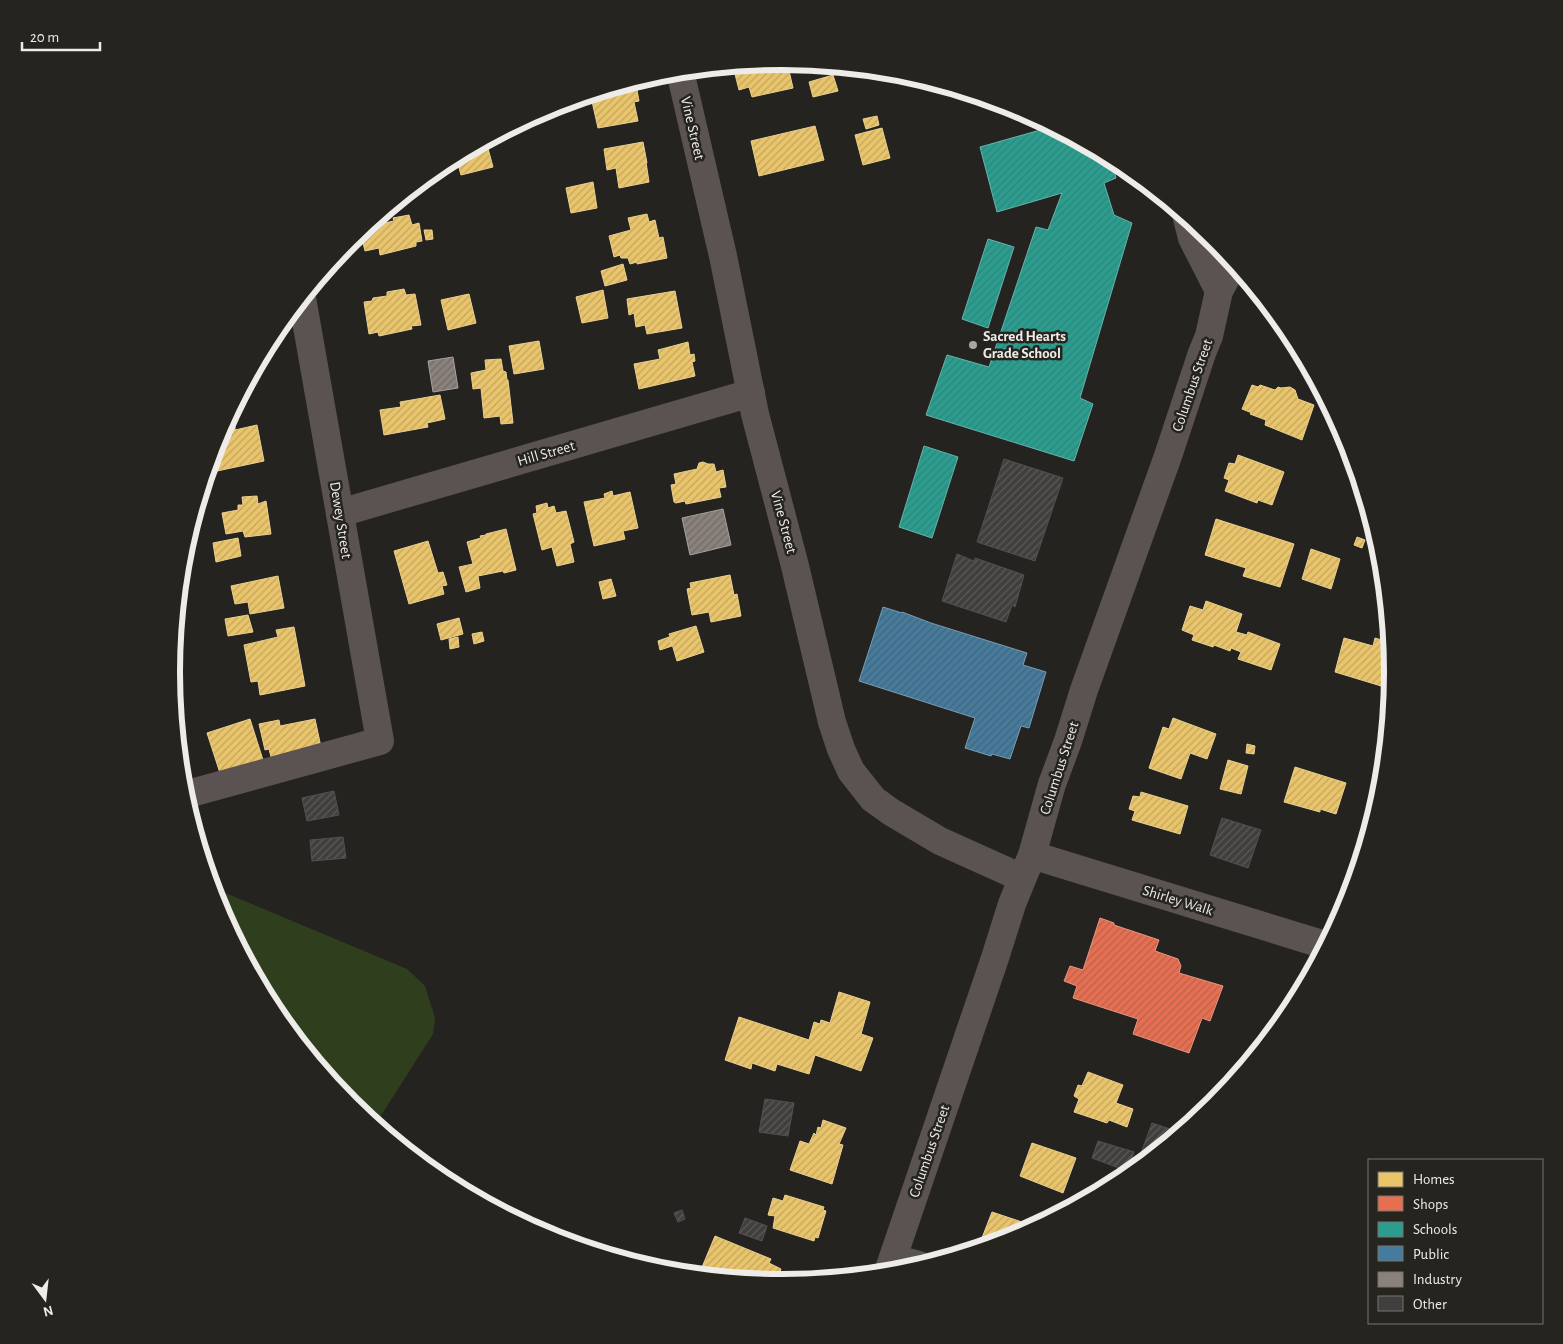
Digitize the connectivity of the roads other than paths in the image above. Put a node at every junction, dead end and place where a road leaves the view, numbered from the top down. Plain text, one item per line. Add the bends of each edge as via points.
1 (682, 79) edge
2 (1190, 230) edge
3 (1230, 271) edge
4 (1219, 290) junction
5 (304, 307) edge
6 (752, 393) junction
7 (340, 513) junction
8 (192, 793) edge
9 (1027, 867) junction
10 (1318, 943) edge
11 (891, 1264) edge

1 - 6 street, Vine Street
2 - 4 street
3 - 4 street, Columbus Street
4 - 9 street, Columbus Street via 1209,336 1084,690
5 - 7 street, Dewey Street
6 - 7 street, Hill Street
6 - 9 street, Vine Street via 832,722 851,771 873,799 940,842
7 - 8 street, Dewey Street via 380,741
9 - 10 street, Shirley Walk
9 - 11 street, Columbus Street

